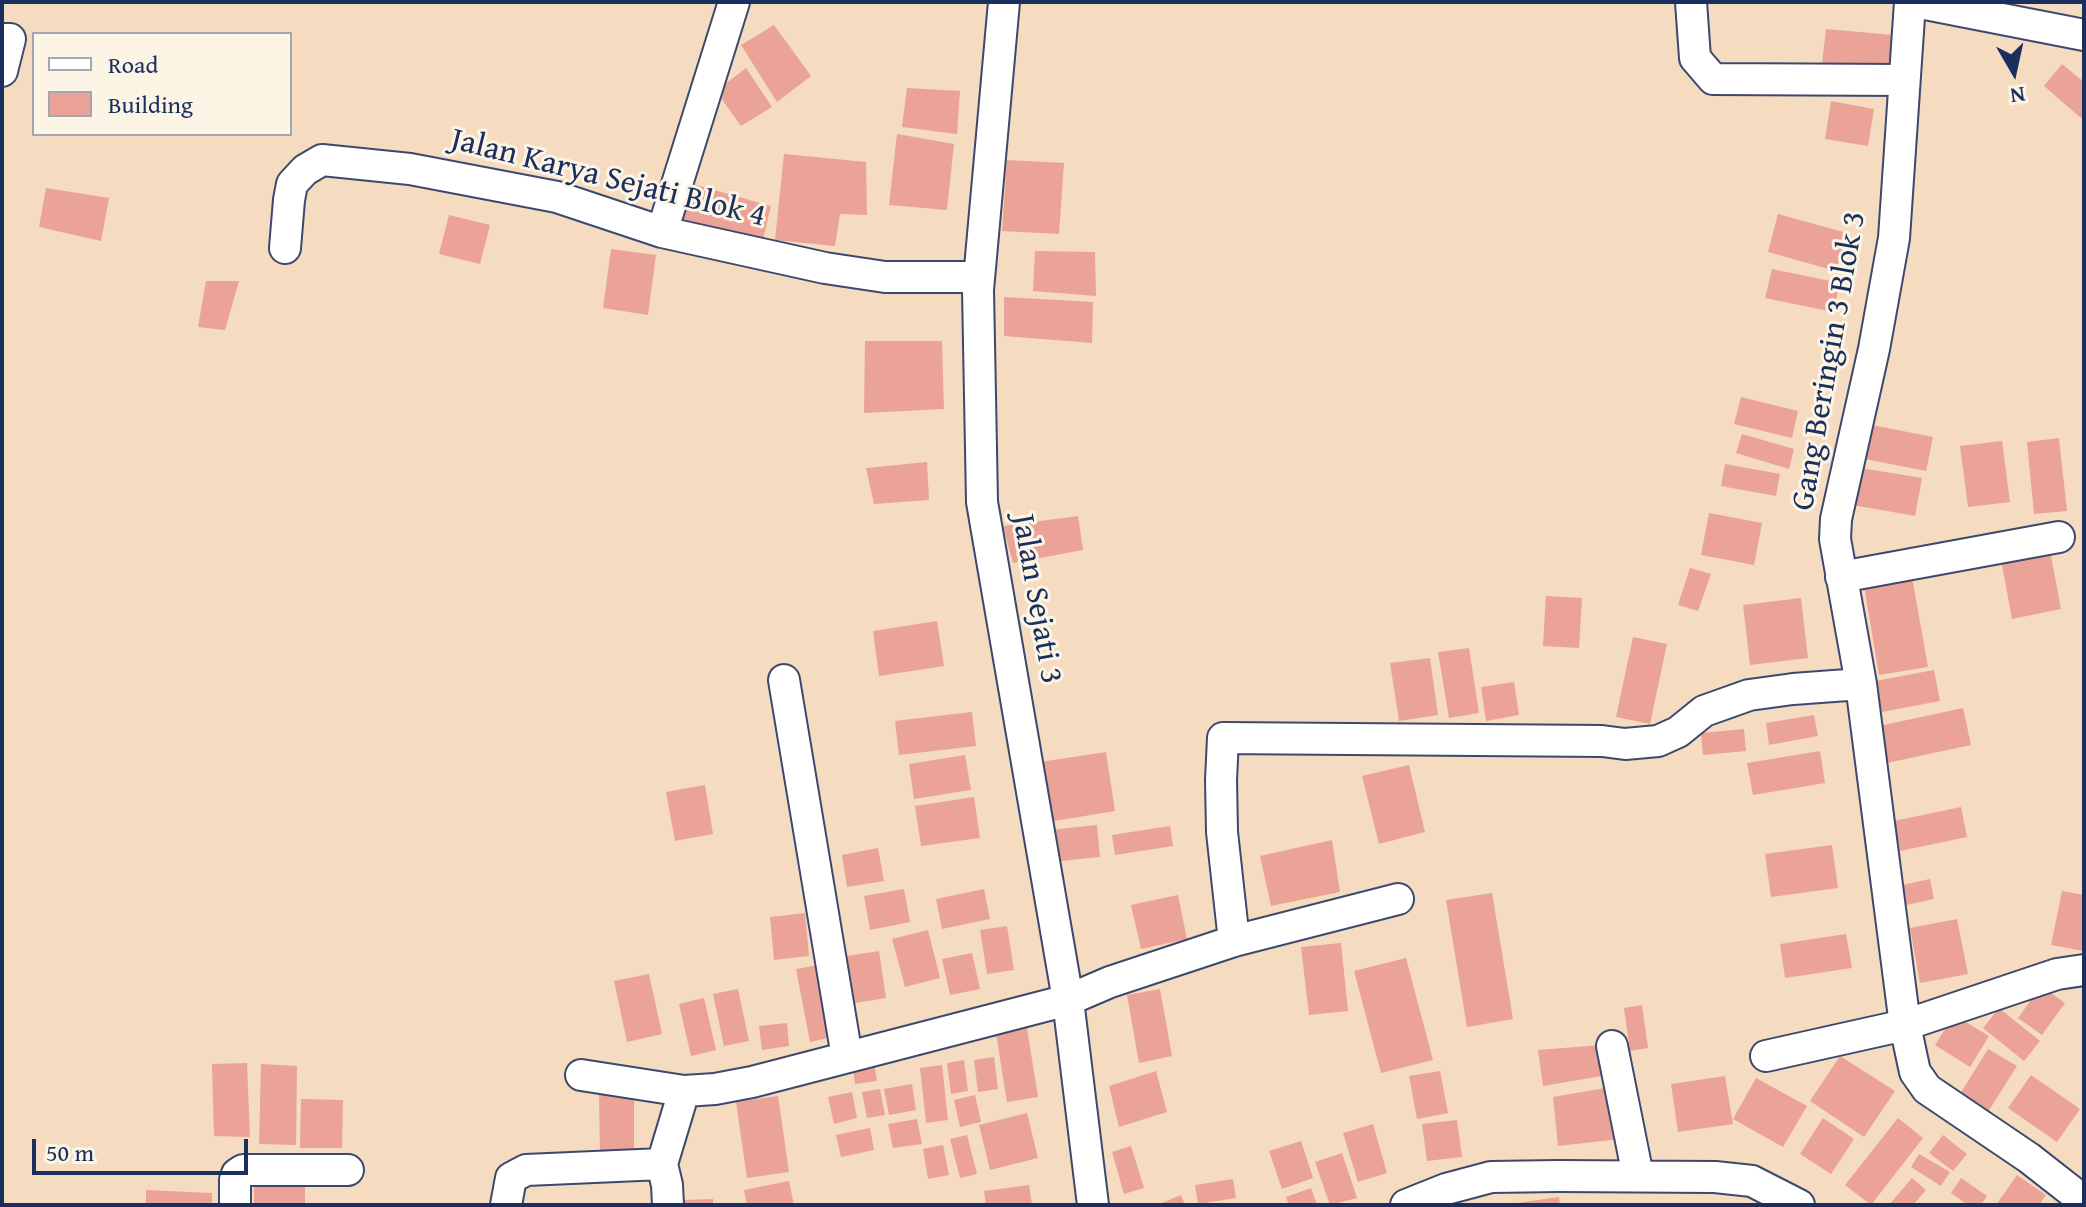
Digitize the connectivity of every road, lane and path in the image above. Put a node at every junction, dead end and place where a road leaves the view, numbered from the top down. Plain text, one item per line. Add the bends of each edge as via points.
1 (734, 2) edge
2 (1004, 2) edge
3 (1691, 2) edge
4 (1912, 2) edge
5 (2084, 35) edge
6 (2, 39) edge
7 (2, 71) edge
8 (1904, 80) junction
9 (662, 232) junction
10 (285, 248) dead end
11 (979, 277) junction
12 (2059, 537) dead end
13 (1841, 577) junction
14 (784, 680) dead end
15 (1861, 684) junction
16 (1398, 899) dead end
17 (1234, 941) junction
18 (2084, 970) edge
19 (1068, 1000) junction
20 (1905, 1025) junction
21 (1612, 1046) dead end
22 (1766, 1056) dead end
23 (847, 1057) junction
24 (581, 1075) dead end
25 (684, 1091) junction
26 (662, 1164) junction
27 (348, 1170) dead end
28 (1638, 1176) junction
29 (2084, 1201) edge
30 (235, 1205) edge
31 (506, 1205) edge
32 (668, 1205) edge
33 (1093, 1205) edge
34 (1406, 1205) edge
35 (1799, 1205) edge

1 - 9 street
2 - 11 street, Jalan Sejati 3
3 - 8 street via 1695,58 1713,79
4 - 5 street
4 - 8 street, Gang Beringin 3 Blok 3
6 - 7 street via 10,39
8 - 13 street, Gang Beringin 3 Blok 3 via 1894,238 1836,519
9 - 10 street, Jalan Karya Sejati Blok 4 via 557,197 410,169 322,160 292,184
9 - 11 street, Jalan Karya Sejati Blok 4 via 885,277
11 - 19 street, Jalan Sejati 3 via 982,502
12 - 13 street
13 - 15 street, Gang Beringin 3 Blok 3
14 - 23 street
15 - 17 street via 1749,695 1704,711 1658,741 1625,744 1223,738 1222,832
15 - 20 street, Gang Beringin 3 Blok 3
16 - 17 street
17 - 19 street
18 - 20 street via 2057,974
19 - 23 street
19 - 33 street, Jalan Sejati 3
20 - 22 street
20 - 29 street, Gang Beringin 3 Blok 3 via 1921,1083
21 - 28 street
23 - 25 street via 752,1082
24 - 25 street
25 - 26 street
26 - 31 street via 526,1170 511,1178
26 - 32 street
27 - 30 street via 243,1170 235,1180
28 - 34 street via 1491,1177
28 - 35 street via 1752,1181

